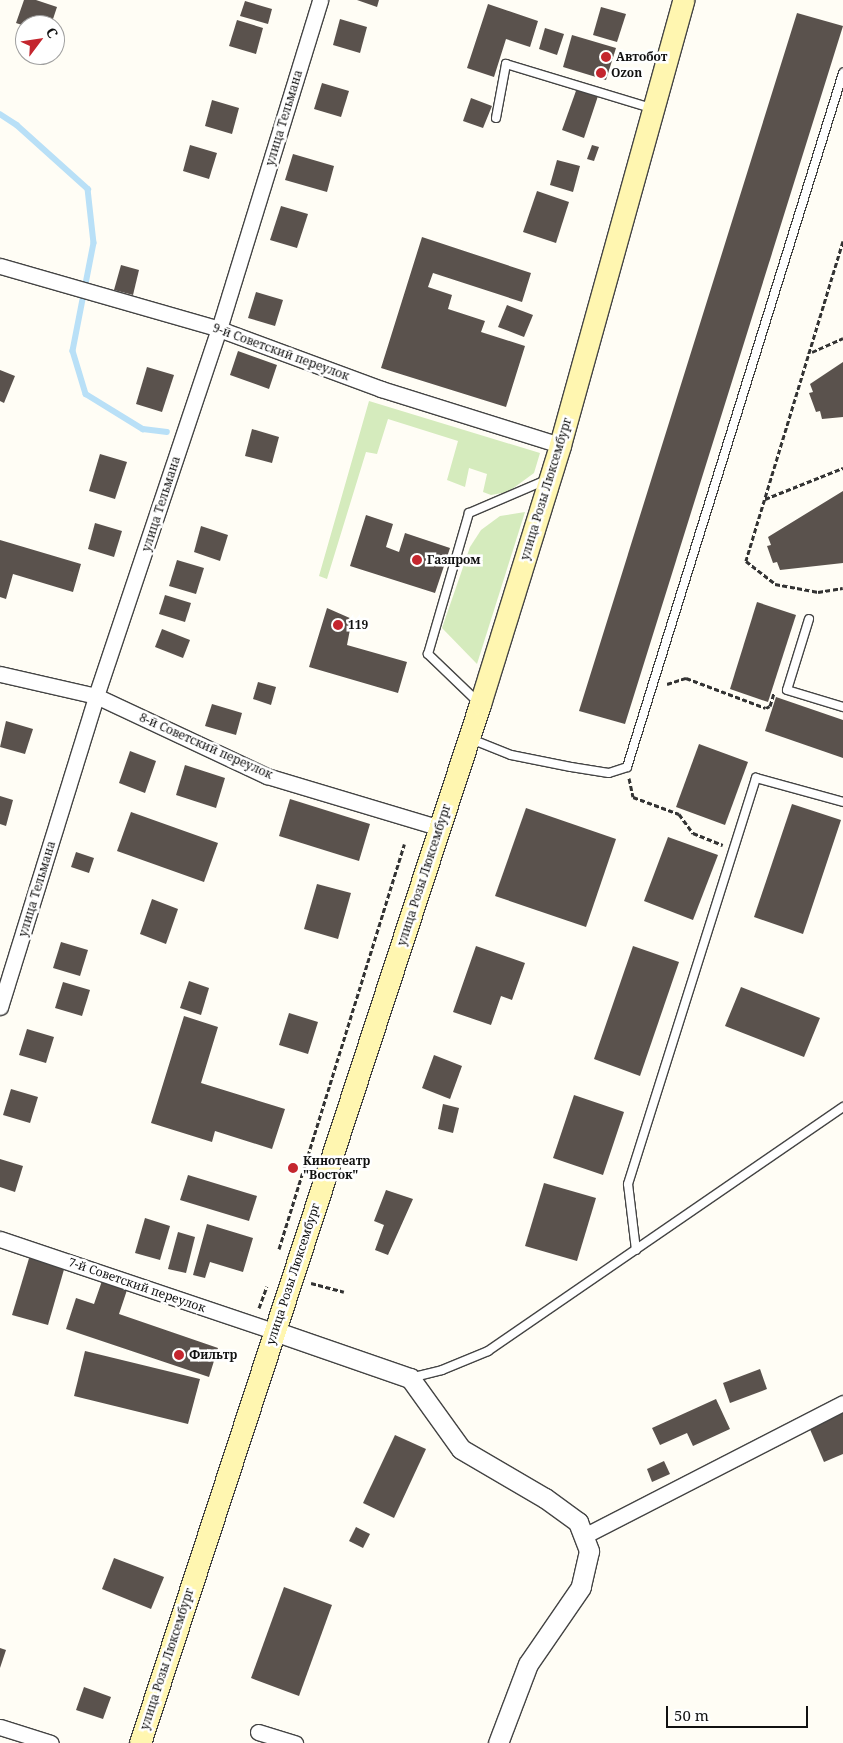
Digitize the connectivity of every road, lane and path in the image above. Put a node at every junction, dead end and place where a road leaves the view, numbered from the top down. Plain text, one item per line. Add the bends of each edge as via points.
1 (320, 0) edge
2 (683, 0) edge
3 (843, 73) edge
4 (653, 109) junction
5 (496, 118) dead end
6 (843, 240) edge
7 (0, 266) edge
8 (220, 328) junction
9 (843, 338) edge
10 (812, 352) junction
11 (560, 445) junction
12 (843, 468) edge
13 (550, 478) junction
14 (765, 500) junction
15 (843, 588) edge
16 (809, 619) dead end
17 (0, 674) edge
18 (652, 688) junction
19 (787, 690) junction
20 (96, 696) junction
21 (480, 704) junction
22 (843, 707) edge
23 (469, 739) junction
24 (627, 767) junction
25 (843, 802) edge
26 (440, 828) junction
27 (404, 844) dead end
28 (730, 848) dead end
29 (0, 1007) edge
30 (843, 1107) edge
31 (0, 1239) edge
32 (636, 1250) junction
33 (277, 1253) dead end
34 (268, 1280) dead end
35 (312, 1283) dead end
36 (344, 1292) dead end
37 (253, 1324) junction
38 (274, 1331) junction
39 (410, 1378) junction
40 (843, 1403) edge
41 (584, 1536) junction
42 (0, 1727) edge
43 (258, 1732) dead end
44 (289, 1742) edge
45 (51, 1743) edge
46 (140, 1743) edge
47 (498, 1743) edge

1 - 8 street, улица Тельмана
2 - 4 main road, улица Розы Люксембург
3 - 18 lane
4 - 5 lane via 506,64
4 - 11 main road, улица Розы Люксембург
6 - 10 path
7 - 8 street, 9-й Советский переулок
8 - 11 street, 9-й Советский переулок via 381,389
8 - 20 street, улица Тельмана
9 - 10 path
10 - 14 path
11 - 13 main road, улица Розы Люксембург
12 - 14 path
13 - 21 main road, улица Розы Люксембург
13 - 21 lane via 469,513 428,654
14 - 15 path via 746,561 775,584 818,592
16 - 19 lane
17 - 20 street, 8-й Советский переулок
18 - 19 path via 686,678 766,708 770,706 774,693
18 - 24 lane
19 - 22 lane
20 - 26 street, 8-й Советский переулок via 267,776
20 - 29 street, улица Тельмана
21 - 23 main road, улица Розы Люксембург
23 - 24 lane via 511,755 551,764 609,773
23 - 26 main road, улица Розы Люксембург
24 - 28 path via 633,797 679,814 692,833
25 - 32 lane via 756,778 628,1184
26 - 38 main road, улица Розы Люксембург
27 - 33 path
30 - 32 lane
31 - 37 street, 7-й Советский переулок
32 - 39 lane via 488,1351 442,1370
34 - 37 path
35 - 36 path
37 - 38 street, 7-й Советский переулок
38 - 39 street
38 - 46 main road, улица Розы Люксембург
39 - 41 street via 461,1449 545,1498 578,1522
40 - 41 street
41 - 47 street via 589,1551 580,1587 528,1664
42 - 45 street
43 - 44 street

